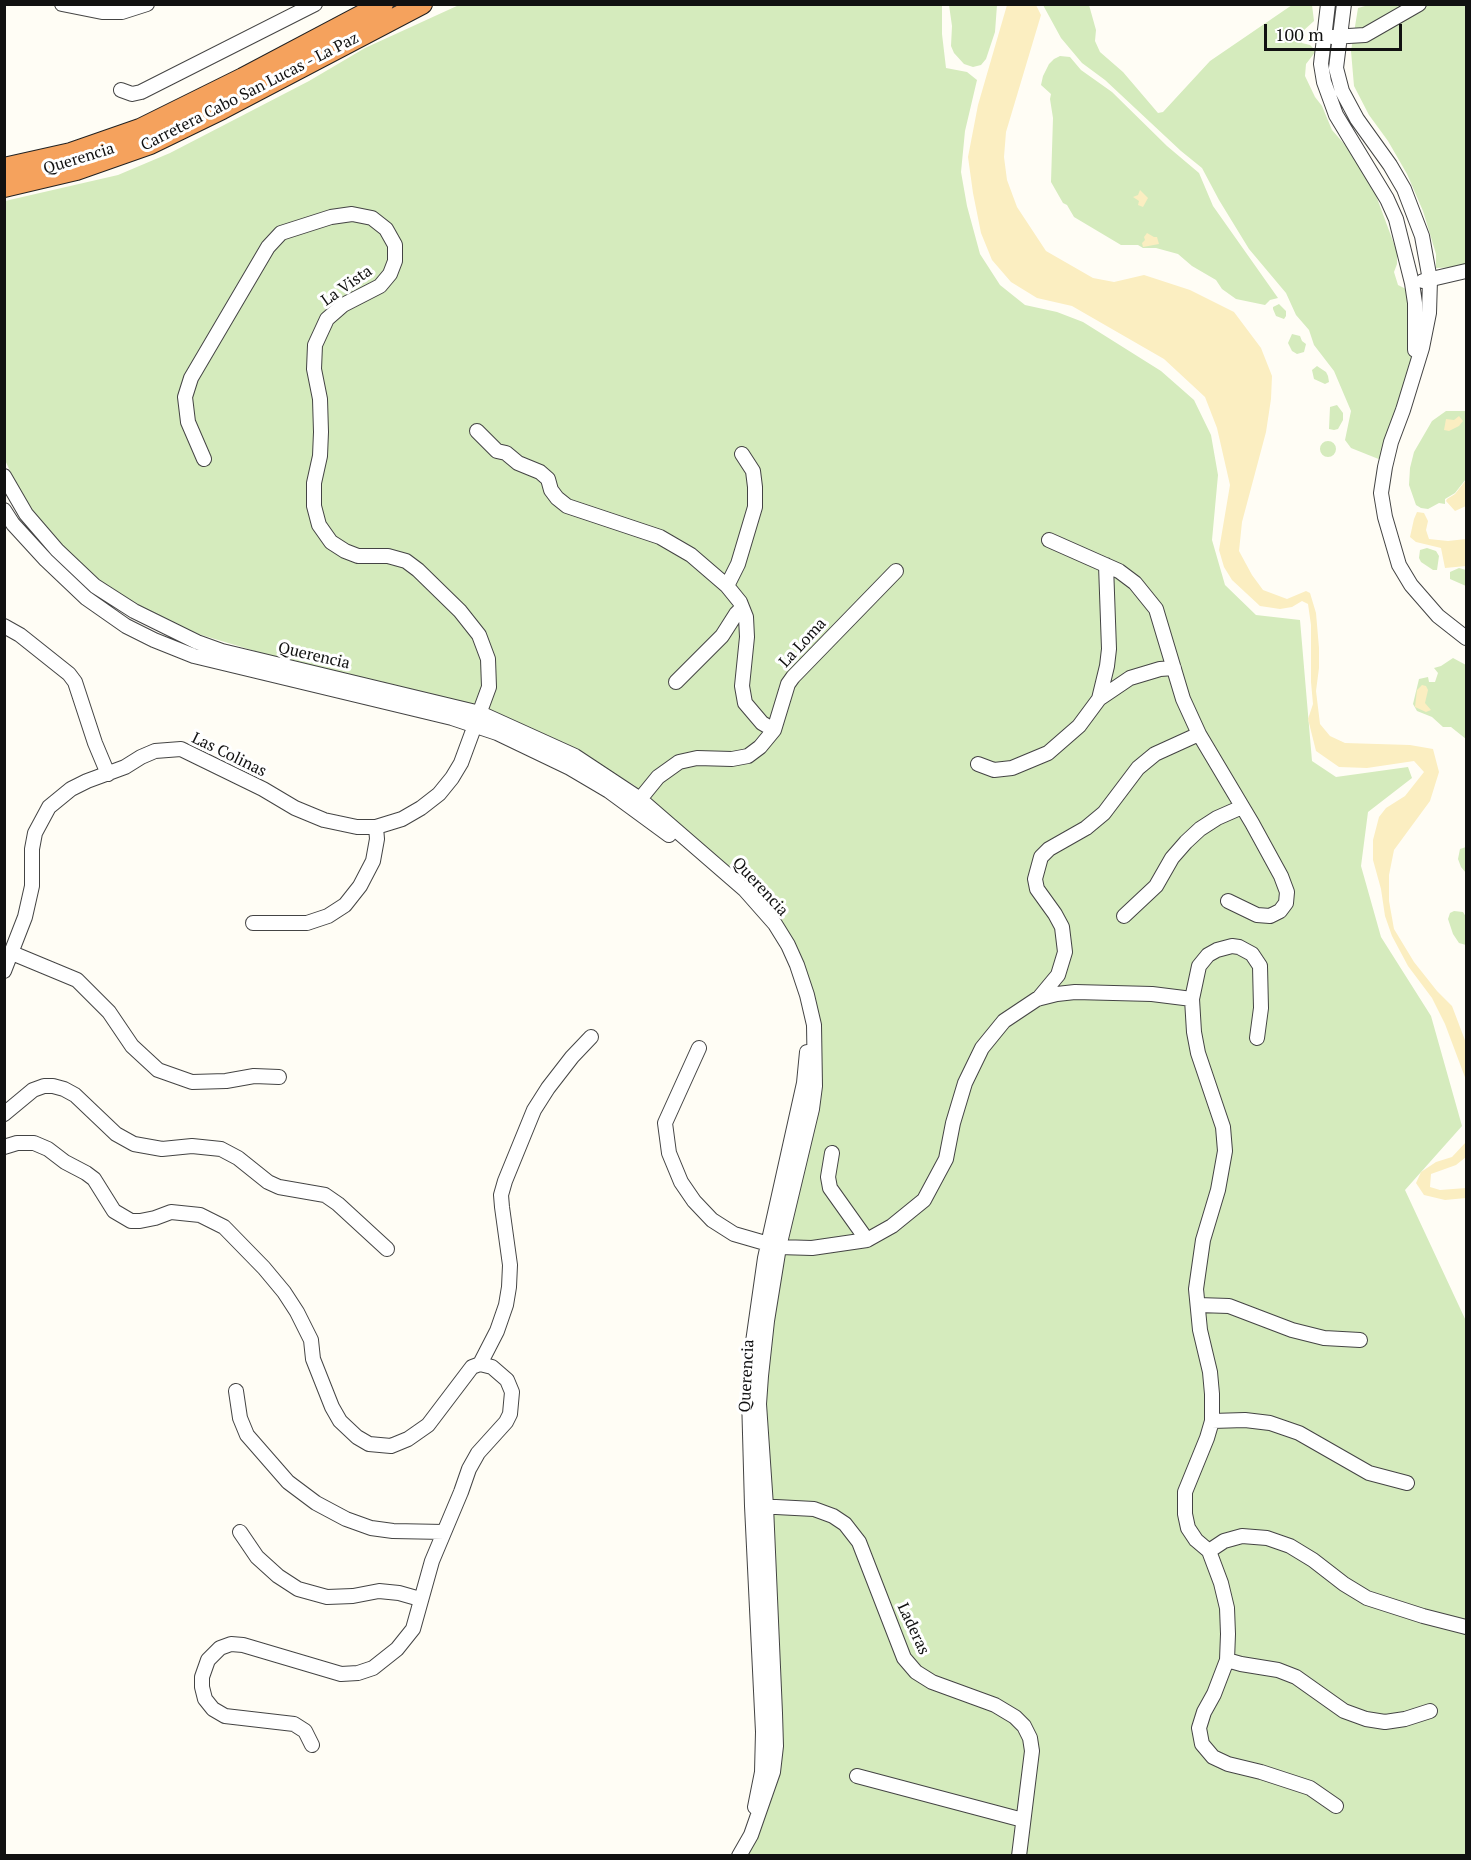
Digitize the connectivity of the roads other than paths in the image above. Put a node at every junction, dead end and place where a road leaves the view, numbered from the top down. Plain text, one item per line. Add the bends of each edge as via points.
1 (62, 4) edge
2 (147, 4) edge
3 (315, 4) edge
4 (382, 4) edge
5 (422, 4) edge
6 (1328, 4) edge
7 (1344, 4) edge
8 (1419, 4) edge
9 (1324, 36) junction
10 (1339, 38) junction
11 (121, 90) dead end
12 (217, 102) junction
13 (4, 168) edge
14 (4, 173) edge
15 (4, 186) edge
16 (4, 195) edge
17 (1467, 271) edge
18 (1430, 280) junction
19 (1412, 283) junction
20 (1415, 366) junction
21 (477, 431) dead end
22 (742, 454) dead end
23 (204, 459) dead end
24 (4, 476) edge
25 (4, 510) edge
26 (1049, 540) dead end
27 (1106, 565) junction
28 (896, 571) dead end
29 (727, 586) junction
30 (742, 608) junction
31 (4, 626) edge
32 (1467, 638) edge
33 (1174, 668) junction
34 (298, 676) junction
35 (676, 682) dead end
36 (1099, 699) junction
37 (478, 719) junction
38 (774, 730) junction
39 (1199, 735) junction
40 (978, 764) dead end
41 (108, 774) junction
42 (636, 803) junction
43 (1242, 807) junction
44 (376, 827) junction
45 (1228, 901) dead end
46 (1124, 916) dead end
47 (252, 923) dead end
48 (8, 953) edge
49 (4, 971) edge
50 (1037, 999) junction
51 (1192, 999) junction
52 (591, 1037) dead end
53 (1257, 1038) dead end
54 (699, 1048) dead end
55 (279, 1077) dead end
56 (4, 1114) edge
57 (4, 1147) edge
58 (832, 1153) dead end
59 (867, 1240) junction
60 (774, 1246) junction
61 (387, 1249) dead end
62 (1198, 1305) junction
63 (1360, 1340) dead end
64 (480, 1364) junction
65 (236, 1391) dead end
66 (1212, 1421) junction
67 (1407, 1483) dead end
68 (759, 1506) junction
69 (240, 1532) dead end
70 (444, 1532) junction
71 (1209, 1551) junction
72 (420, 1599) junction
73 (1467, 1627) edge
74 (1227, 1660) junction
75 (1430, 1711) dead end
76 (312, 1745) dead end
77 (857, 1776) dead end
78 (1336, 1806) dead end
79 (1023, 1820) junction
80 (748, 1834) junction
81 (732, 1856) edge
82 (739, 1856) edge
83 (1019, 1856) edge

1 - 2 street via 102,12 122,12
3 - 11 street via 141,92
4 - 12 highway, Carretera Cabo San Lucas - La Paz
5 - 12 highway, Carretera Cabo San Lucas - La Paz
6 - 9 street
7 - 10 street
8 - 10 street via 1365,35
9 - 10 street
9 - 19 street via 1321,64 1328,96 1393,210
10 - 18 street via 1336,68 1342,91 1404,189 1422,236
12 - 13 highway, Carretera Cabo San Lucas - La Paz via 95,146
12 - 14 highway via 76,157
12 - 15 highway, Carretera Cabo San Lucas - La Paz via 168,136 112,159
12 - 16 street, Querencia via 177,140 145,154 82,177
17 - 18 street
18 - 19 street
18 - 20 street via 1429,313
19 - 20 street
20 - 32 street via 1385,467 1381,493 1385,517 1399,565 1411,585 1438,616
21 - 29 street via 497,451 540,472 567,506 660,537 691,555
22 - 29 street via 753,471 755,507 738,564
23 - 37 street, La Vista via 188,422 185,397 191,378 268,247 281,233 304,224 352,214 372,218 386,229 395,245 395,261 380,286 343,305 327,319 315,345 321,432 314,506 319,525 331,542 358,556 388,556 406,561 460,611 479,635 488,659 489,687
24 - 34 street, Querencia via 26,514 95,586 198,642
25 - 34 street, Querencia via 65,580 126,626 194,656
26 - 27 street
27 - 33 street via 1135,583 1156,609
27 - 36 street via 1109,649
28 - 38 street, La Loma via 793,677
29 - 30 street
30 - 35 street via 722,636
30 - 38 street via 747,637 742,686 745,703 762,723
31 - 41 street via 75,682
33 - 36 street via 1130,678
33 - 39 street
34 - 37 street, Querencia
36 - 40 street via 1079,726 1048,753 1012,768 994,770
37 - 42 street, Querencia
37 - 42 street, Querencia via 550,743 583,761
37 - 44 street, Las Colinas via 461,763 439,794 402,819
38 - 42 street, La Loma via 748,756 679,762 658,777
39 - 43 street
39 - 50 street via 1155,753 1138,768 1104,813 1041,856 1035,879 1037,889 1062,927 1065,952 1058,975
41 - 44 street, Las Colinas via 155,751 181,749 324,820 357,828
41 - 48 street, Las Colinas via 71,789 41,819 32,849 32,886 25,917
42 - 60 street, Querencia via 741,897 778,946 800,997 807,1038 804,1083
43 - 45 street via 1281,876 1286,903 1269,916 1257,915
43 - 46 street via 1200,829 1172,858 1156,886
44 - 47 street via 374,861 345,905 307,923
48 - 49 street, Las Colinas
48 - 55 street via 77,980 108,1012 132,1046 158,1070 192,1082
50 - 51 street via 1075,992
50 - 59 street via 1004,1021 982,1048 965,1083 946,1159 924,1200
51 - 53 street via 1199,966 1208,955 1226,947 1246,950 1257,961 1261,978
51 - 62 street via 1198,1053 1223,1127 1225,1151 1200,1252
52 - 64 street via 534,1110 505,1181 501,1195 509,1287 497,1331
54 - 60 street via 665,1123 669,1153 681,1182 712,1220 734,1234
56 - 61 street via 33,1090 44,1086 64,1089 116,1134 134,1144 162,1149 221,1149 268,1182 325,1195
57 - 64 street via 34,1143 48,1149 94,1179 114,1211 131,1221 171,1212 200,1215 224,1227 284,1292 310,1340 332,1407 340,1420 369,1444 391,1446 428,1425 465,1374
58 - 59 street via 830,1188
59 - 60 street via 812,1248
60 - 68 street, Querencia via 752,1349 749,1398
62 - 63 street via 1229,1306 1324,1338
62 - 66 street via 1210,1372
64 - 70 street via 507,1380 512,1404 506,1422 478,1452
65 - 70 street via 247,1435 288,1482 316,1503 346,1520 371,1528
66 - 67 street via 1270,1423 1299,1433 1369,1473
66 - 71 street via 1185,1492 1188,1528
68 - 79 street, Laderas via 814,1509 845,1524 859,1542 904,1658 916,1672 995,1706 1024,1726 1032,1751
68 - 80 street, Querencia via 762,1772
69 - 72 street via 257,1557 298,1589 327,1597 379,1591
70 - 72 street
71 - 73 street via 1242,1536 1267,1538 1290,1546 1367,1598
71 - 74 street via 1227,1608
72 - 76 street via 407,1639 379,1663 358,1673 341,1674 243,1645 220,1648 208,1660 202,1687 213,1710 225,1716 294,1724 304,1731
74 - 75 street via 1296,1677 1344,1712 1366,1719 1385,1722
74 - 78 street via 1199,1728 1202,1744 1228,1764 1310,1788
77 - 79 street
79 - 83 street, Laderas
80 - 81 street, Querencia
80 - 82 street, Querencia

